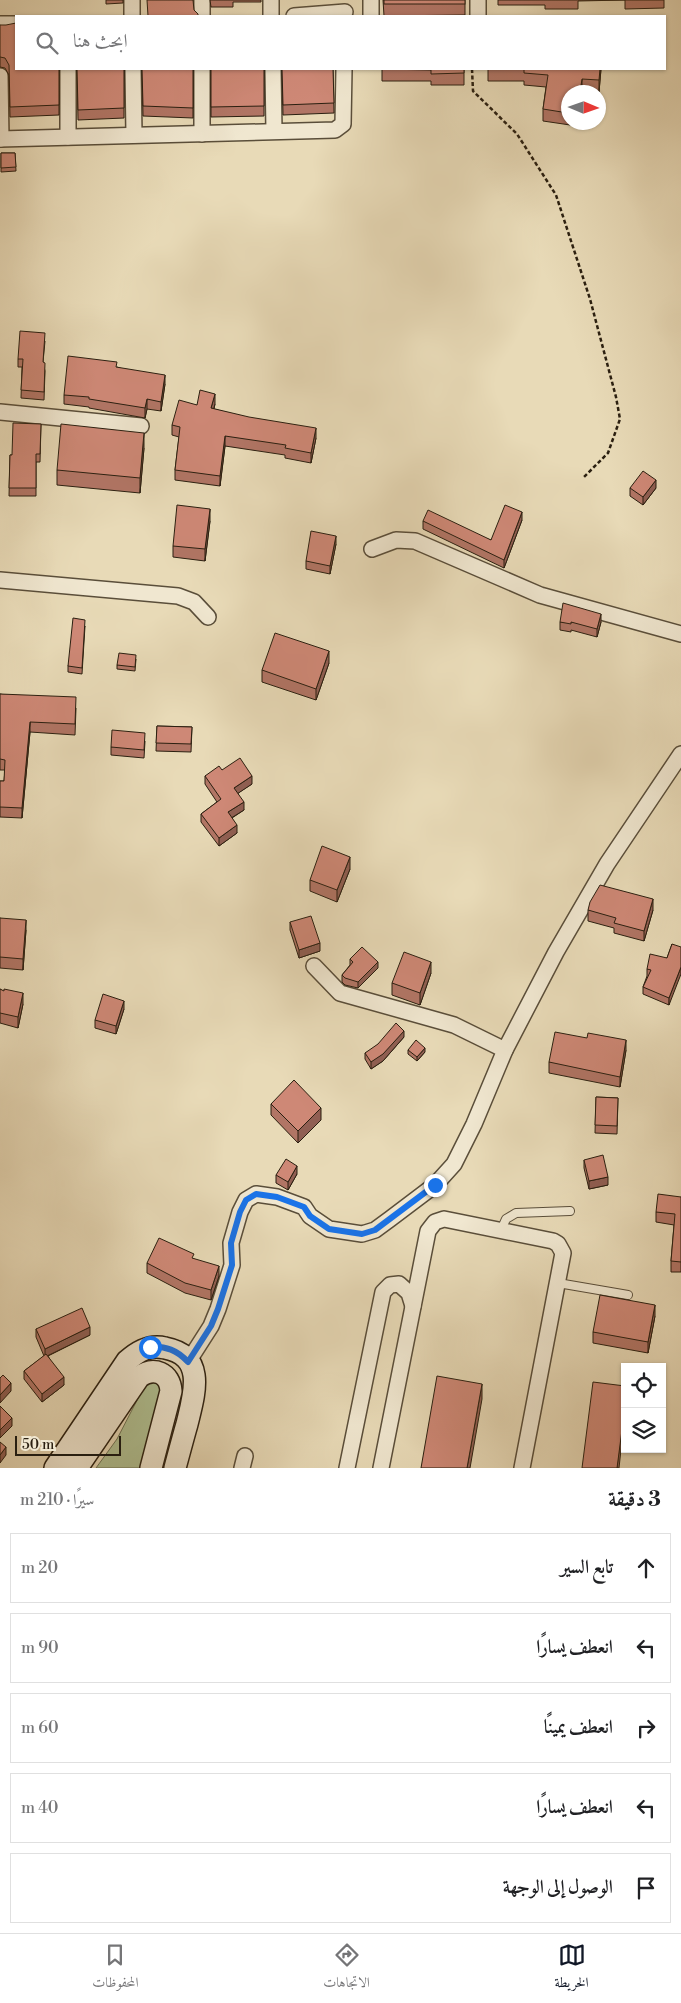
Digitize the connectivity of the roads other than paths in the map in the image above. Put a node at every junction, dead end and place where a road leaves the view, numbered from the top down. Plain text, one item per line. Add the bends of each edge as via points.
1 (132, 0) edge
2 (202, 0) edge
3 (271, 0) edge
4 (304, 0) edge
5 (371, 0) edge
6 (478, 0) edge
7 (346, 9) edge
8 (132, 15) edge
9 (202, 15) edge
10 (271, 15) edge
11 (299, 15) edge
12 (306, 15) edge
13 (371, 15) edge
14 (478, 15) edge
15 (0, 24) edge
16 (15, 24) edge
17 (68, 70) edge
18 (133, 70) edge
19 (202, 70) edge
20 (273, 70) edge
21 (344, 70) edge
22 (0, 76) edge
23 (274, 132) junction
24 (202, 134) junction
25 (134, 135) junction
26 (68, 137) junction
27 (1, 139) edge
28 (0, 412) edge
29 (141, 426) dead end
30 (372, 549) dead end
31 (0, 580) edge
32 (208, 617) dead end
33 (681, 634) edge
34 (681, 754) edge
35 (314, 966) dead end
36 (505, 1050) junction
37 (570, 1210) dead end
38 (501, 1230) junction
39 (420, 1272) junction
40 (558, 1283) junction
41 (399, 1284) junction
42 (628, 1294) dead end
43 (413, 1308) junction
44 (188, 1362) junction
45 (56, 1468) edge
46 (76, 1468) edge
47 (151, 1468) edge
48 (175, 1468) edge
49 (347, 1468) edge
50 (381, 1468) edge
51 (522, 1468) edge

1 - 8 street
2 - 9 street
3 - 10 street
4 - 11 street
5 - 13 street
6 - 14 street
7 - 12 street
15 - 16 street
17 - 26 street
18 - 25 street
19 - 24 street
20 - 23 street
21 - 23 street via 342,126 334,130
22 - 27 street
23 - 24 street
24 - 25 street
25 - 26 street
26 - 27 street
28 - 29 street
30 - 33 street via 396,540 415,541 546,597
31 - 32 street via 178,596 194,602
34 - 36 street via 607,864
35 - 36 street via 340,993 454,1025
36 - 44 street via 454,1164 435,1185 375,1230 362,1234 329,1229 310,1216 304,1207 277,1197 256,1194 246,1200 231,1243 232,1265 218,1309
37 - 38 lane via 516,1213 506,1219
38 - 39 street via 444,1219 435,1222 428,1231
38 - 40 street via 558,1244 563,1253
39 - 41 street
39 - 43 street
40 - 42 lane
40 - 51 street
41 - 43 street via 409,1293
41 - 49 street via 386,1288 381,1296
43 - 50 street
44 - 45 main road via 175,1351 158,1346 134,1355
44 - 48 main road via 196,1387
46 - 47 main road via 139,1377 155,1371 168,1380 171,1391

